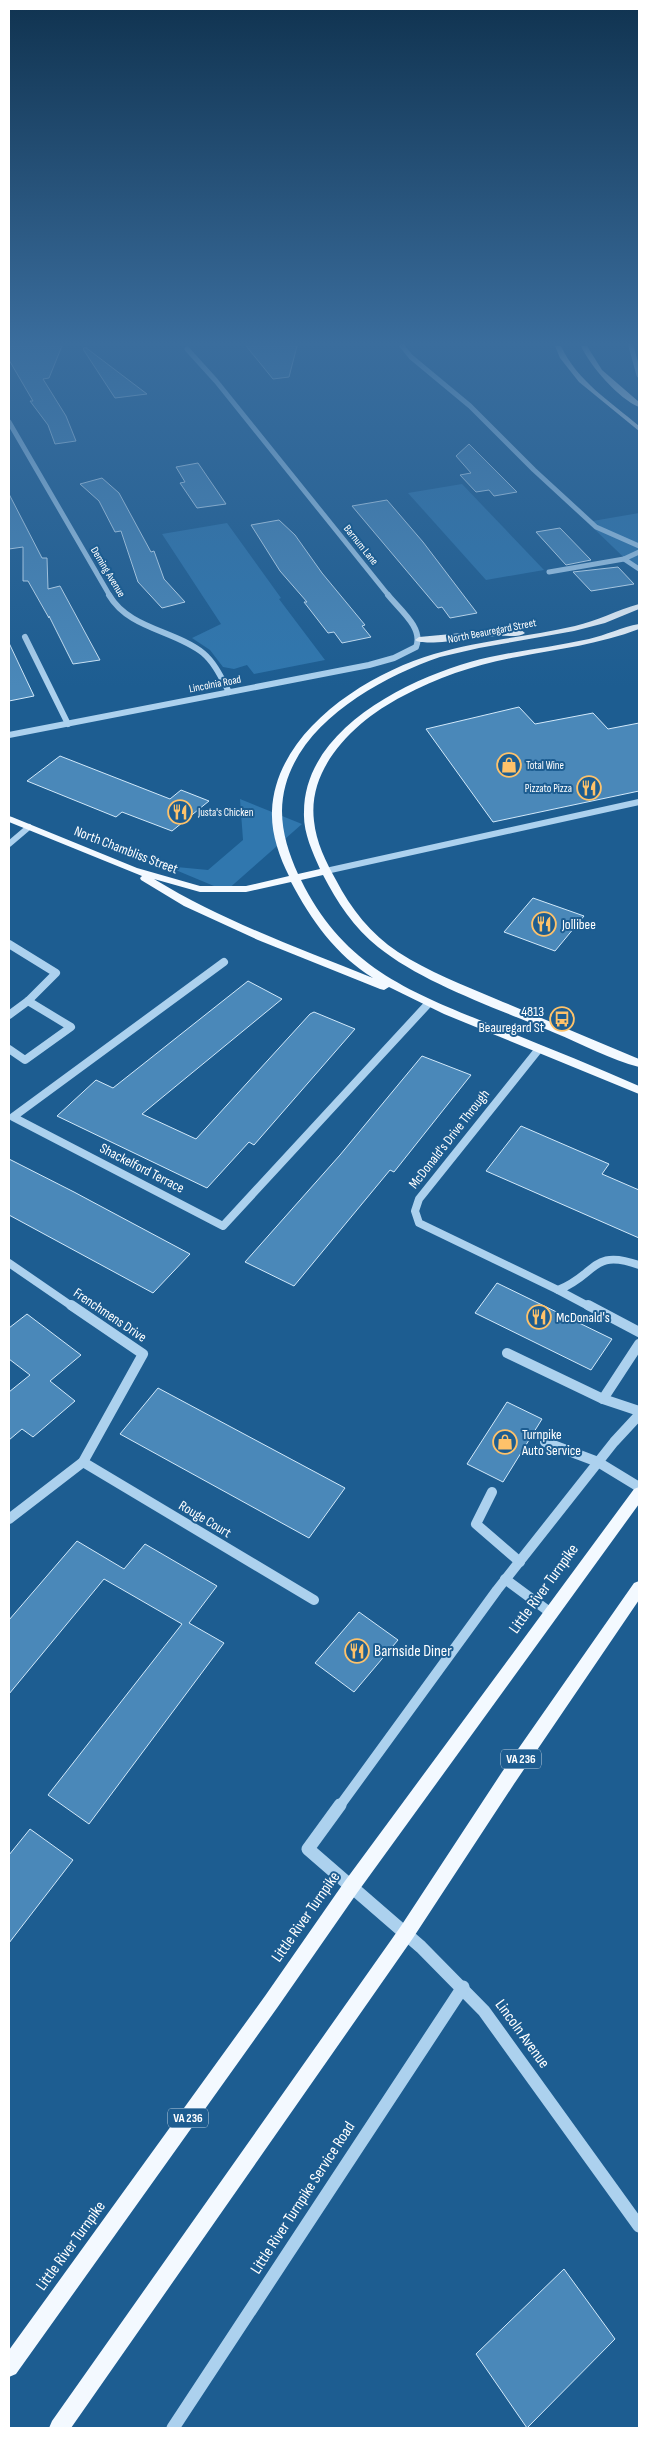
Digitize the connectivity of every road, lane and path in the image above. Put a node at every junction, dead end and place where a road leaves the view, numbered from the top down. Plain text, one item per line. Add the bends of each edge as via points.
1 (31, 460) edge
2 (279, 460) edge
3 (524, 460) edge
4 (639, 546) edge
5 (639, 552) edge
6 (624, 559) junction
7 (639, 569) edge
8 (549, 572) dead end
9 (639, 606) edge
10 (639, 626) edge
11 (538, 634) junction
12 (25, 637) dead end
13 (419, 640) junction
14 (229, 692) junction
15 (68, 724) junction
16 (9, 735) edge
17 (639, 802) edge
18 (9, 819) edge
19 (29, 827) junction
20 (9, 844) edge
21 (133, 870) junction
22 (326, 871) junction
23 (294, 878) junction
24 (9, 944) edge
25 (224, 962) dead end
26 (28, 1001) junction
27 (428, 1004) junction
28 (9, 1015) edge
29 (9, 1049) edge
30 (539, 1049) junction
31 (639, 1062) edge
32 (639, 1090) edge
33 (9, 1263) edge
34 (639, 1265) edge
35 (558, 1290) junction
36 (639, 1332) edge
37 (639, 1344) edge
38 (507, 1353) dead end
39 (603, 1399) junction
40 (639, 1413) edge
41 (545, 1442) dead end
42 (82, 1462) junction
43 (598, 1462) junction
44 (639, 1487) edge
45 (492, 1492) dead end
46 (639, 1493) edge
47 (9, 1519) edge
48 (520, 1562) junction
49 (506, 1579) junction
50 (639, 1588) edge
51 (314, 1600) dead end
52 (551, 1613) junction
53 (351, 1887) junction
54 (407, 1932) junction
55 (463, 1987) junction
56 (639, 2226) edge
57 (9, 2367) edge
58 (59, 2428) edge
59 (172, 2428) edge

1 - 14 street, Deming Avenue via 112,601 133,621 175,637 204,654
2 - 13 street, Barnum Lane via 418,632
3 - 4 street via 596,527
5 - 6 street
6 - 7 street
6 - 8 street
9 - 11 main road, North Beauregard Street via 590,625
10 - 22 main road via 582,644 501,657 456,669 399,694 369,712 336,742 314,782 309,802 309,825 314,846
11 - 13 main road via 498,631 456,639
11 - 23 main road, North Beauregard Street via 480,644 398,670 348,699 317,726 290,763 277,809 283,849
12 - 15 street
13 - 14 street, Lincolnia Road via 411,651 394,658
14 - 15 street, Lincolnia Road
15 - 16 street, Lincolnia Road
17 - 22 street
18 - 19 main road, North Chambliss Street
19 - 20 street
19 - 21 main road, North Chambliss Street
21 - 23 main road, North Chambliss Street via 181,885 221,890 267,885
21 - 27 main road via 171,896 231,924
22 - 23 main road, North Chambliss Street
22 - 31 main road via 358,921 398,956 463,989
23 - 27 main road, North Beauregard Street via 308,904 341,946 372,972
24 - 26 street via 56,973
25 - 27 street, Shackelford Terrace via 13,1117 223,1226
26 - 28 street
26 - 29 street via 72,1027 25,1060
27 - 30 main road, North Beauregard Street
30 - 32 main road, North Beauregard Street
30 - 35 street, McDonald's Drive Through via 414,1209 419,1223
33 - 42 street, Frenchmens Drive via 143,1354
34 - 35 street via 622,1257 605,1259 573,1286
35 - 36 street
37 - 39 street
38 - 39 street
39 - 40 street
40 - 43 street
41 - 43 street
42 - 47 street
42 - 51 street, Rouge Court
43 - 44 street
43 - 48 street
45 - 48 street via 476,1524
46 - 52 main road, Little River Turnpike / VA 236
48 - 49 street
49 - 52 street
49 - 53 street via 308,1850
50 - 54 main road, VA 236
52 - 53 main road, Little River Turnpike / VA 236
53 - 54 street, Lincoln Avenue
53 - 57 main road, Little River Turnpike / VA 236
54 - 55 street, Lincoln Avenue
54 - 58 main road, VA 236
55 - 56 street, Lincoln Avenue via 484,2011
55 - 59 street, Little River Turnpike Service Road

